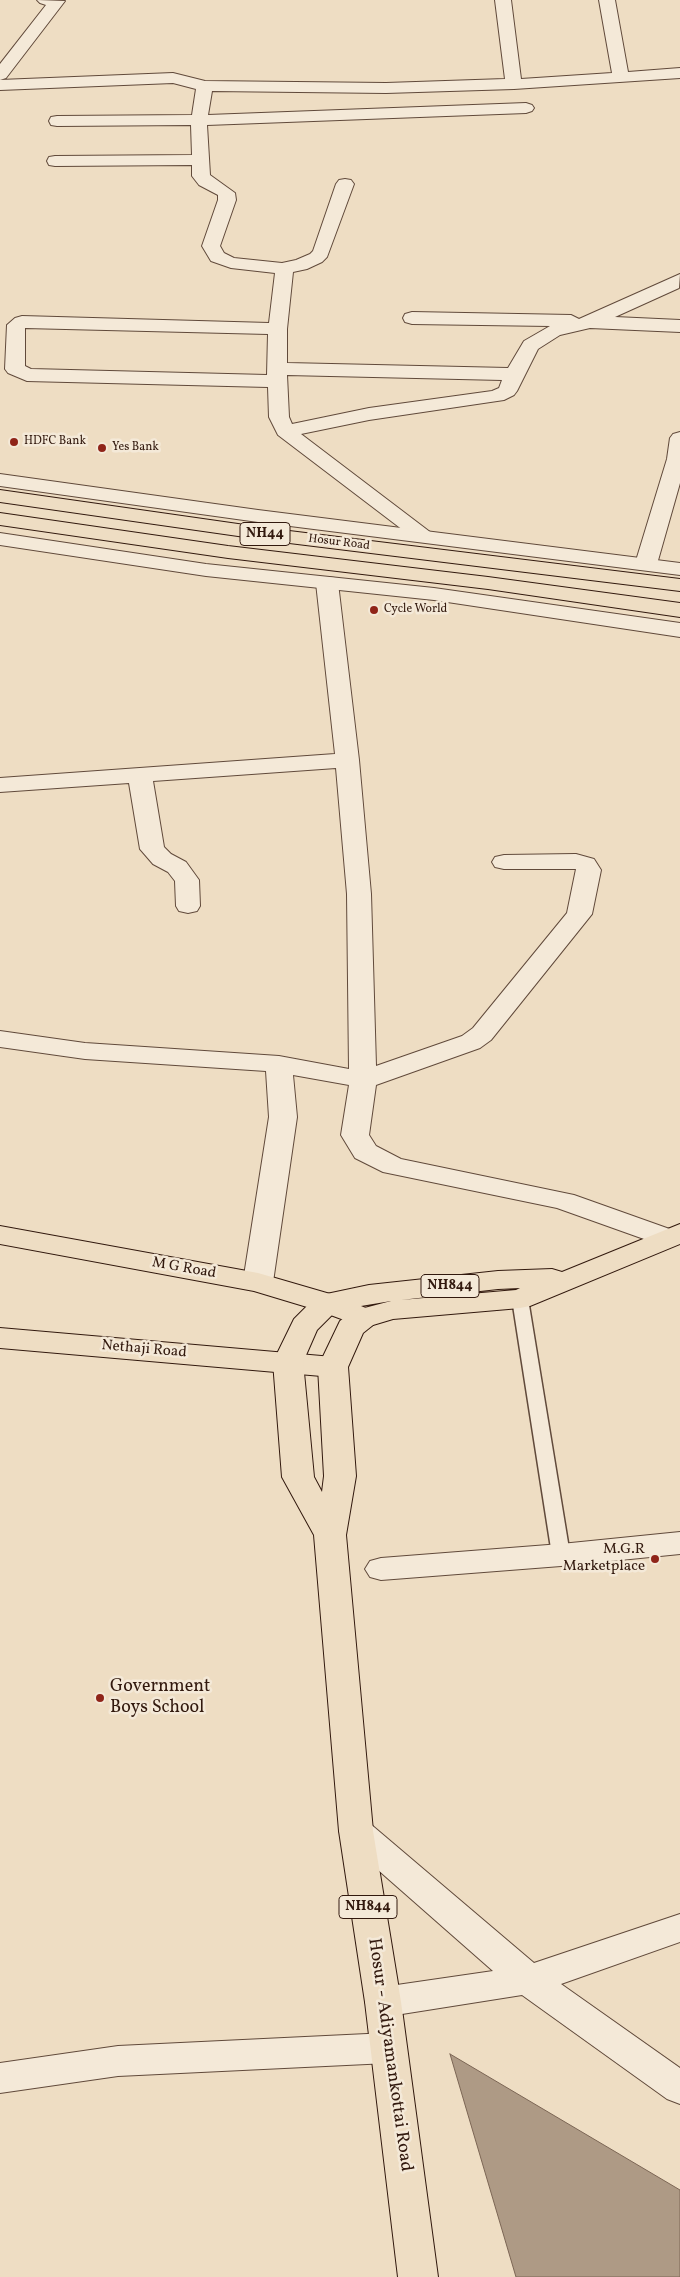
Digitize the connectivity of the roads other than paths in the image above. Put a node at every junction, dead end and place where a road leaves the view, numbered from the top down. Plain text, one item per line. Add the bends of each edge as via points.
1 (45, 0) edge
2 (73, 0) edge
3 (504, 0) edge
4 (607, 0) edge
5 (57, 1) edge
6 (0, 48) edge
7 (19, 50) junction
8 (680, 73) edge
9 (0, 75) edge
10 (621, 78) junction
11 (514, 84) junction
12 (0, 85) edge
13 (205, 86) junction
14 (526, 108) dead end
15 (199, 120) junction
16 (57, 121) dead end
17 (200, 160) junction
18 (54, 161) dead end
19 (345, 184) dead end
20 (282, 268) junction
21 (680, 279) edge
22 (625, 306) junction
23 (662, 307) dead end
24 (412, 318) dead end
25 (590, 322) junction
26 (680, 326) edge
27 (278, 330) junction
28 (514, 374) junction
29 (277, 375) junction
30 (285, 431) junction
31 (680, 438) edge
32 (0, 480) edge
33 (0, 496) edge
34 (0, 519) edge
35 (423, 536) junction
36 (0, 539) edge
37 (536, 561) junction
38 (646, 564) junction
39 (680, 569) edge
40 (327, 582) junction
41 (680, 585) edge
42 (491, 590) junction
43 (680, 610) edge
44 (680, 630) edge
45 (347, 760) junction
46 (140, 775) junction
47 (0, 785) edge
48 (504, 862) dead end
49 (188, 906) dead end
50 (0, 1039) edge
51 (279, 1064) junction
52 (363, 1080) junction
53 (0, 1235) edge
54 (671, 1243) edge
55 (574, 1276) junction
56 (258, 1282) junction
57 (520, 1299) junction
58 (327, 1304) junction
59 (363, 1318) junction
60 (0, 1338) edge
61 (288, 1362) junction
62 (333, 1367) junction
63 (330, 1535) junction
64 (680, 1543) edge
65 (561, 1555) junction
66 (381, 1568) dead end
67 (356, 1832) junction
68 (680, 1928) edge
69 (528, 1980) junction
70 (383, 2002) junction
71 (388, 2048) junction
72 (0, 2078) edge
73 (680, 2088) edge
74 (418, 2277) edge

1 - 5 street
2 - 5 street
3 - 11 street
4 - 10 street
5 - 7 street
6 - 7 street
7 - 9 street
8 - 10 street
10 - 11 street
11 - 13 street via 386,88
12 - 13 street via 173,78
13 - 15 street
14 - 15 street
15 - 16 street
15 - 17 street
17 - 18 street
17 - 20 street via 201,176 226,193 227,200 211,246 217,257 231,262
19 - 20 street via 321,253 301,265
20 - 27 street
21 - 22 street
22 - 23 street
22 - 25 street
24 - 25 street
25 - 26 street
25 - 28 street via 553,331 531,345
27 - 29 street
27 - 29 street via 22,322 16,325 15,369 27,375
28 - 29 street
28 - 30 street via 506,391 497,396 369,414
29 - 30 street via 278,417
30 - 35 street
31 - 38 street via 677,459
32 - 35 street
33 - 37 main road, Hosur Road / NH44 via 273,535
34 - 42 main road, Hosur Road / NH44
35 - 37 street
36 - 40 street via 206,570
37 - 38 street
37 - 41 main road, NH44
38 - 39 street
40 - 42 street
40 - 45 street
42 - 43 main road, NH44
42 - 44 street
45 - 46 street
45 - 52 street via 360,894
46 - 47 street
46 - 49 street via 152,849 177,867 187,880
48 - 52 street via 576,861 586,864 589,870 579,914 482,1034 472,1042
50 - 51 street via 85,1051
51 - 52 street
51 - 56 street via 283,1117
52 - 54 street via 355,1134 365,1152 393,1166 564,1201
53 - 56 main road, M G Road
54 - 55 main road, NH844
55 - 57 main road, NH844
55 - 58 main road, NH844 via 498,1280 369,1294
56 - 58 main road, M G Road
57 - 59 main road, NH844 via 392,1310
57 - 65 lane
58 - 59 main road, M G Road
58 - 61 main road, NH844 via 304,1326
59 - 62 main road, NH844 via 350,1328
60 - 61 main road, Nethaji Road
61 - 62 main road
61 - 63 main road, Hosur - Adiyamankottai Road / NH844 via 298,1477
62 - 63 main road, Hosur - Adiyamankottai Road / NH844 via 340,1476
63 - 67 main road, Hosur - Adiyamankottai Road / NH844
64 - 65 street
65 - 66 street
67 - 69 street
67 - 70 main road, Hosur - Adiyamankottai Road / NH844
68 - 69 street
69 - 70 street
69 - 73 street
70 - 71 main road, Hosur - Adiyamankottai Road / NH844
71 - 72 street via 118,2061
71 - 74 main road, Hosur - Adiyamankottai Road / NH844

